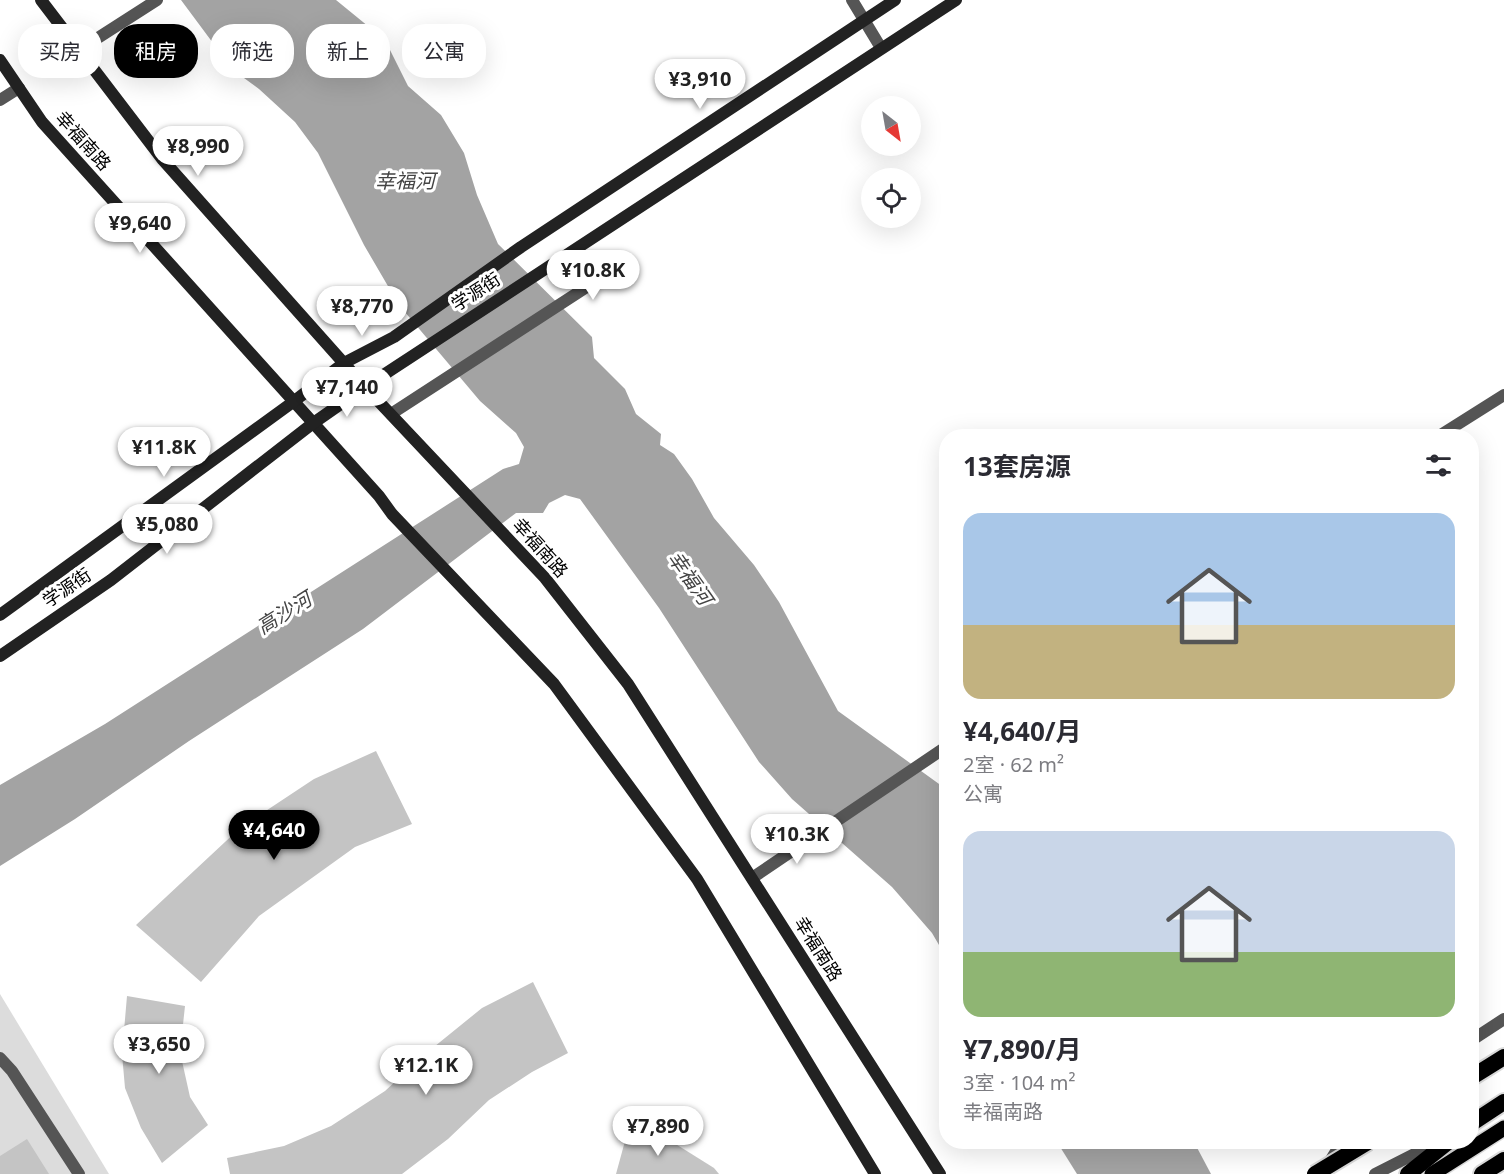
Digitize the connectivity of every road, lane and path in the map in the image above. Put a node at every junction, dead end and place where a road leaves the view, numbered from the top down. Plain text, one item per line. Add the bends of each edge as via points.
1 (41, 0) edge
2 (852, 0) edge
3 (896, 0) edge
4 (956, 0) edge
5 (153, 3) edge
6 (863, 19) junction
7 (59, 24) edge
8 (102, 35) edge
9 (881, 48) junction
10 (0, 60) edge
11 (100, 78) edge
12 (19, 88) junction
13 (0, 100) edge
14 (602, 277) dead end
15 (344, 363) junction
16 (365, 387) junction
17 (1504, 395) edge
18 (293, 402) junction
19 (391, 414) junction
20 (312, 424) junction
21 (1450, 429) edge
22 (0, 615) edge
23 (0, 656) edge
24 (939, 752) edge
25 (752, 878) junction
26 (1504, 1019) edge
27 (1479, 1035) edge
28 (1504, 1057) edge
29 (0, 1058) edge
30 (1479, 1073) edge
31 (1504, 1102) edge
32 (1479, 1118) edge
33 (1504, 1128) edge
34 (1479, 1144) edge
35 (1337, 1149) edge
36 (1356, 1149) edge
37 (1424, 1149) edge
38 (1439, 1149) edge
39 (1471, 1149) edge
40 (1504, 1160) edge
41 (78, 1174) edge
42 (875, 1174) edge
43 (940, 1174) edge
44 (1315, 1174) edge
45 (1321, 1174) edge
46 (1375, 1174) edge
47 (1408, 1174) edge
48 (1432, 1174) edge
49 (1482, 1174) edge

1 - 7 main road, 幸福南路
2 - 6 street
3 - 6 main road, 学源街
4 - 9 main road, 学源街
5 - 8 street
6 - 9 street
6 - 15 main road, 学源街 via 521,247 394,337
9 - 16 main road, 学源街
10 - 12 main road, 幸福南路
11 - 15 main road, 幸福南路 via 163,160
12 - 13 street
12 - 18 main road, 幸福南路 via 42,122
14 - 19 street
15 - 16 main road, 幸福南路
15 - 18 main road, 学源街
16 - 19 main road, 幸福南路
16 - 20 main road, 学源街
17 - 21 street
18 - 20 main road, 幸福南路
18 - 22 main road, 学源街
19 - 25 main road, 幸福南路 via 545,578 628,684
20 - 23 main road, 学源街 via 111,580
20 - 42 main road, 幸福南路 via 554,684 697,879
24 - 25 street
25 - 43 main road, 幸福南路
26 - 27 street
28 - 30 highway
29 - 41 street
31 - 32 highway
33 - 34 main road
35 - 45 street
36 - 44 highway, bridge
37 - 46 street
38 - 47 highway
39 - 48 main road
40 - 49 highway

